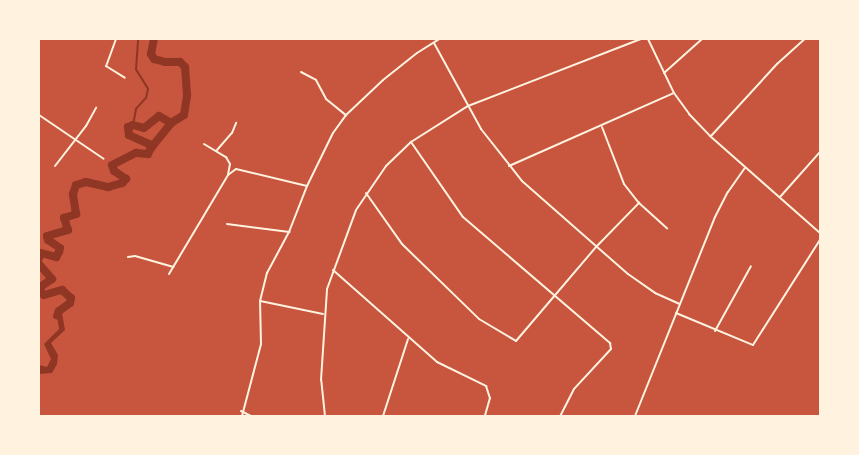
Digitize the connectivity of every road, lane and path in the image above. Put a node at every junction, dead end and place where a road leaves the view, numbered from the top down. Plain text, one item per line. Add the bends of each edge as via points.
1 (117, 39) edge
2 (439, 39) edge
3 (641, 39) edge
4 (648, 39) edge
5 (702, 39) edge
6 (805, 39) edge
7 (434, 43) junction
8 (301, 72) dead end
9 (664, 73) junction
10 (124, 78) dead end
11 (674, 93) junction
12 (468, 106) junction
13 (96, 108) dead end
14 (346, 115) junction
15 (39, 116) edge
16 (236, 123) dead end
17 (601, 126) junction
18 (710, 136) junction
19 (75, 141) junction
20 (411, 142) junction
21 (204, 144) dead end
22 (217, 150) junction
23 (820, 152) edge
24 (104, 159) dead end
25 (55, 166) dead end
26 (508, 167) junction
27 (745, 168) junction
28 (228, 175) junction
29 (307, 186) junction
30 (366, 193) junction
31 (780, 198) junction
32 (639, 202) junction
33 (227, 224) dead end
34 (667, 228) dead end
35 (289, 232) junction
36 (820, 233) edge
37 (820, 240) edge
38 (596, 247) junction
39 (128, 257) dead end
40 (751, 266) dead end
41 (173, 267) junction
42 (333, 270) junction
43 (169, 274) dead end
44 (555, 295) junction
45 (260, 301) junction
46 (680, 304) junction
47 (676, 313) junction
48 (323, 314) junction
49 (715, 331) junction
50 (408, 339) junction
51 (242, 411) junction
52 (242, 416) edge
53 (251, 416) edge
54 (325, 416) edge
55 (383, 416) edge
56 (485, 416) edge
57 (560, 416) edge
58 (635, 416) edge

1 - 10 street via 106,66
2 - 7 street
3 - 12 street
4 - 9 street
5 - 9 street
6 - 18 street via 777,63
7 - 12 street
7 - 14 street via 408,60
8 - 14 street via 316,80 326,99
9 - 11 street
11 - 17 street
11 - 18 street
12 - 20 street
12 - 26 street
13 - 19 street
14 - 29 street
15 - 19 street
16 - 22 street
17 - 26 street
17 - 32 street via 624,184
18 - 27 street
19 - 24 street
19 - 25 street
20 - 30 street
20 - 44 street via 463,217
21 - 22 street
22 - 28 street via 230,164
23 - 31 street
26 - 38 street
27 - 31 street
27 - 46 street via 715,217
28 - 29 street via 236,170
28 - 41 street
29 - 35 street
30 - 42 street
30 - 44 street via 402,244 479,319 511,340 519,338
31 - 36 street
32 - 34 street
32 - 38 street
33 - 35 street
35 - 45 street via 267,273
37 - 49 street via 755,344
38 - 44 street
38 - 46 street via 655,293
39 - 41 street
40 - 49 street
41 - 43 street
42 - 48 street
42 - 50 street
44 - 57 street via 612,346 574,389
45 - 48 street
45 - 51 street via 261,344
46 - 47 street
47 - 49 street
47 - 58 street
48 - 54 street via 321,380
50 - 55 street
50 - 56 street via 437,362 486,386 490,398
51 - 52 street
51 - 53 street

